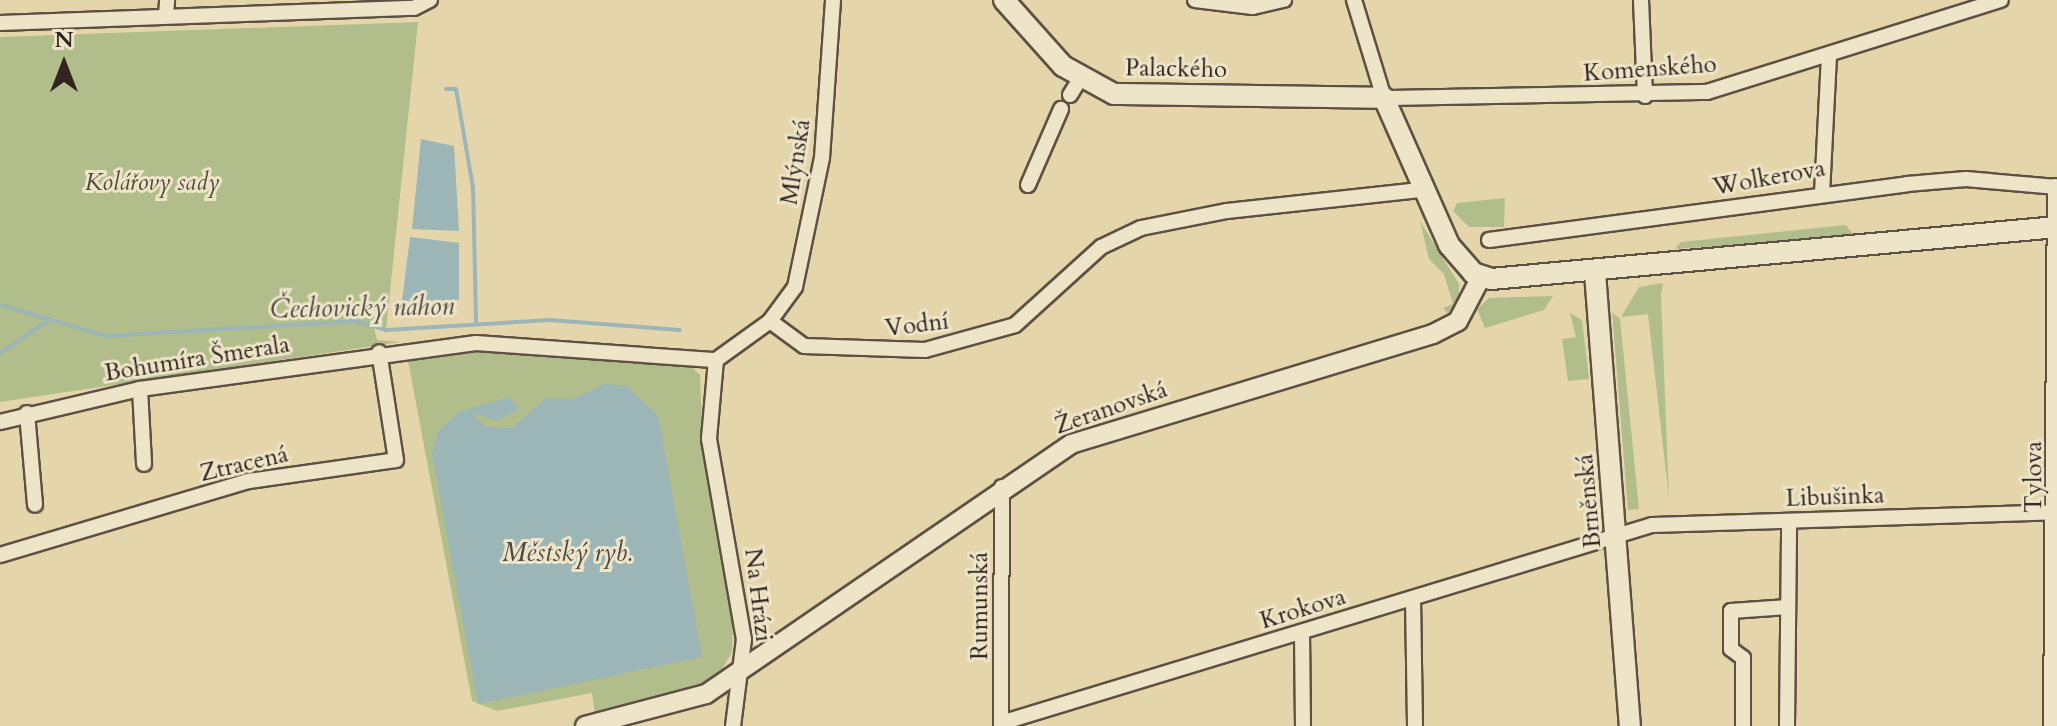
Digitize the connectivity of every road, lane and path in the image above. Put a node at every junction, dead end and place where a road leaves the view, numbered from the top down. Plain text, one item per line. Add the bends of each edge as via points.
1 (167, 0) edge
2 (430, 0) edge
3 (833, 0) edge
4 (1004, 0) edge
5 (1195, 0) edge
6 (1284, 0) edge
7 (1354, 0) edge
8 (1641, 0) edge
9 (2001, 0) edge
10 (166, 16) junction
11 (0, 23) edge
12 (1829, 55) junction
13 (1645, 96) junction
14 (1384, 98) junction
15 (1061, 109) dead end
16 (1028, 185) dead end
17 (2056, 186) edge
18 (1420, 190) junction
19 (1822, 194) junction
20 (2055, 227) edge
21 (1489, 240) dead end
22 (1595, 273) junction
23 (1481, 277) junction
24 (770, 321) junction
25 (379, 352) junction
26 (716, 360) junction
27 (140, 389) junction
28 (27, 413) junction
29 (0, 422) edge
30 (144, 464) dead end
31 (1002, 487) junction
32 (35, 505) dead end
33 (2057, 512) edge
34 (1789, 521) junction
35 (1618, 536) junction
36 (0, 555) edge
37 (1413, 598) junction
38 (1788, 607) junction
39 (1302, 632) junction
40 (738, 676) junction
41 (1001, 725) edge
42 (585, 726) edge
43 (733, 726) edge
44 (1303, 726) edge
45 (1415, 726) edge
46 (1630, 726) edge
47 (1743, 726) edge
48 (1787, 726) edge
49 (2051, 726) edge

1 - 10 street
2 - 10 street via 414,8
3 - 24 street, Mlýnská via 822,158 795,287
4 - 14 main road, Palackého via 1075,87 1126,97
5 - 6 street via 1253,7
7 - 14 street
8 - 13 street
9 - 12 street, Komenského
10 - 11 street
12 - 13 street, Komenského via 1707,92
12 - 19 street
13 - 14 street, Komenského
14 - 18 main road
15 - 16 street
17 - 19 street, Wolkerova via 1966,179
17 - 20 street, Tylova
18 - 23 main road via 1455,254
18 - 24 street, Vodní via 1227,211 1131,232 1101,247 1028,318 986,336 902,354 794,343
19 - 21 street, Wolkerova via 1774,207
20 - 22 main road
20 - 33 street, Tylova
22 - 23 main road via 1522,281
22 - 35 main road, Brněnská
23 - 31 street, Žeranovská via 1470,307 1445,329 1071,444
24 - 26 street
25 - 26 street, Bohumíra Šmerala via 550,344
25 - 27 street, Bohumíra Šmerala
25 - 36 street, Ztracená via 396,460 249,481
26 - 40 street, Na Hrázi via 708,419 744,639
27 - 28 street, Bohumíra Šmerala
27 - 30 street
28 - 29 street, Bohumíra Šmerala
28 - 32 street
31 - 40 street, Žeranovská
31 - 41 street, Rumunská
33 - 34 street, Libušinka
33 - 49 street, Tylova
34 - 35 street, Libušinka via 1652,525
34 - 38 street
35 - 37 street, Krokova
35 - 46 main road, Brněnská
37 - 39 street, Krokova
37 - 45 street
38 - 47 street via 1731,611 1731,649 1743,658
38 - 48 street
39 - 41 street, Krokova
39 - 44 street
40 - 42 street, Na Hrázi via 683,705
40 - 43 street

